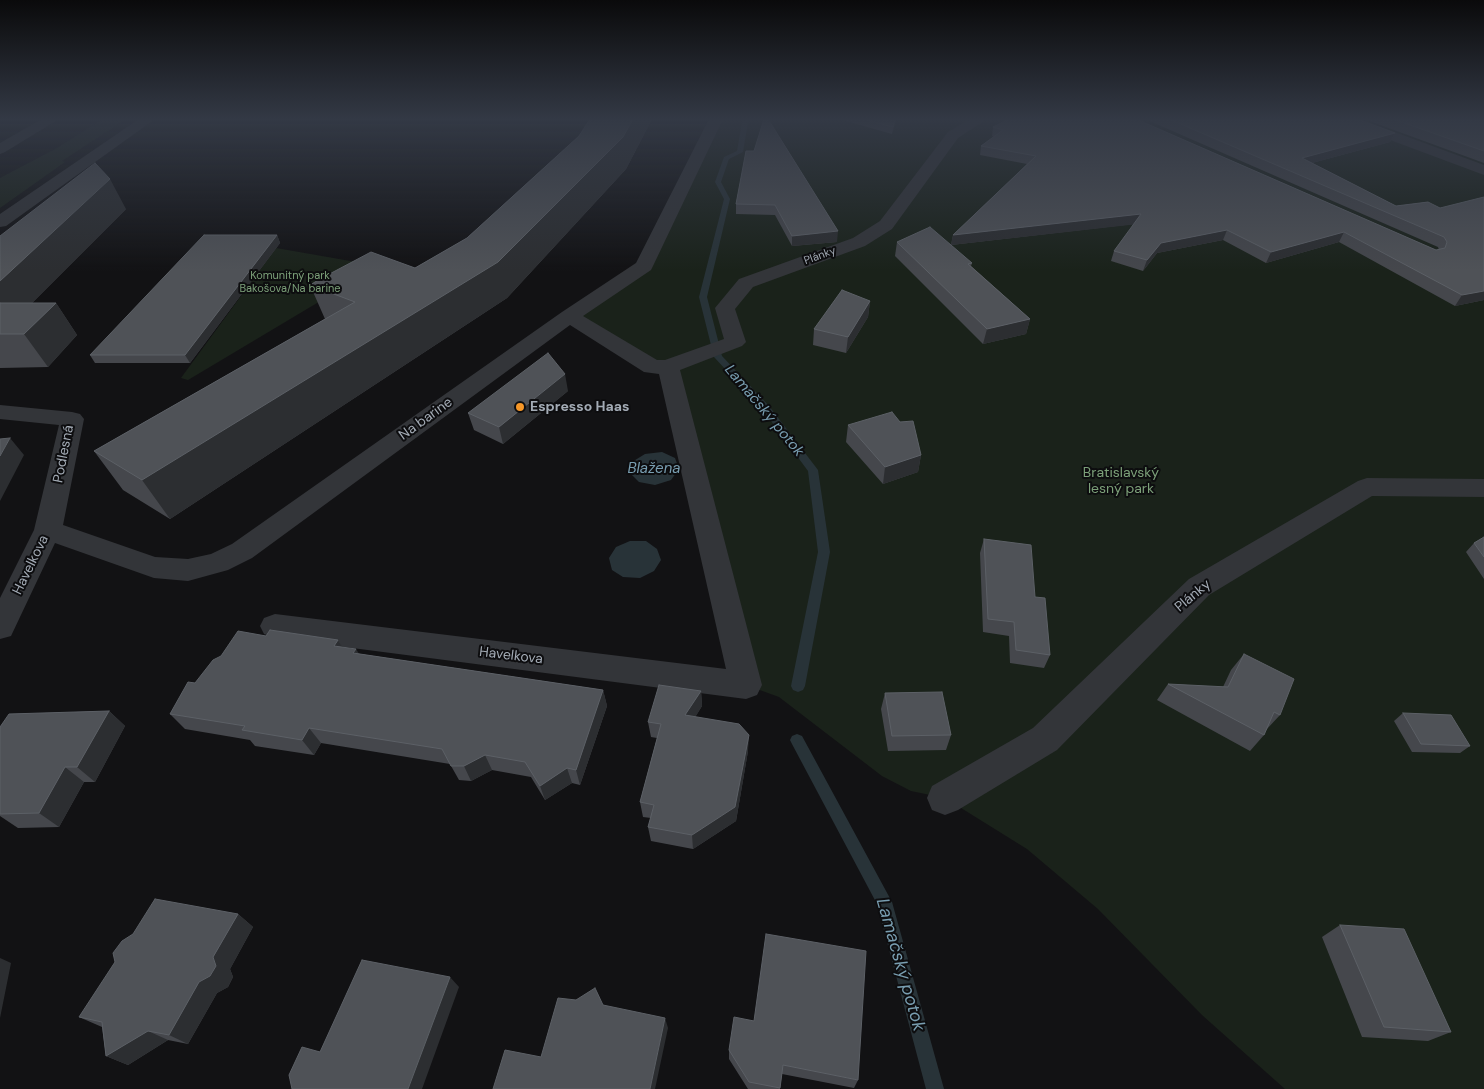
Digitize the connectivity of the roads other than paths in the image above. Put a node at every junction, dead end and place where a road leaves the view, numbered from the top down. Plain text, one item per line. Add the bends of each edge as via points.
1 (75, 170) edge
2 (691, 170) edge
3 (927, 170) edge
4 (0, 222) edge
5 (570, 316) junction
6 (668, 367) junction
7 (0, 412) edge
8 (1484, 488) edge
9 (48, 530) junction
10 (275, 626) dead end
11 (0, 627) edge
12 (945, 798) dead end

1 - 4 street
2 - 5 street, Na barine via 644,266
3 - 6 street, Plánky via 886,225 859,242 746,283 725,308 733,343
5 - 6 street via 652,367
5 - 9 street, Na barine via 242,551 218,563 188,570 154,567
6 - 10 street, Havelkova via 746,685
7 - 9 street, Podlesná via 72,419
8 - 12 street, Plánky via 1367,487 1199,587 1045,739
9 - 11 street, Havelkova

